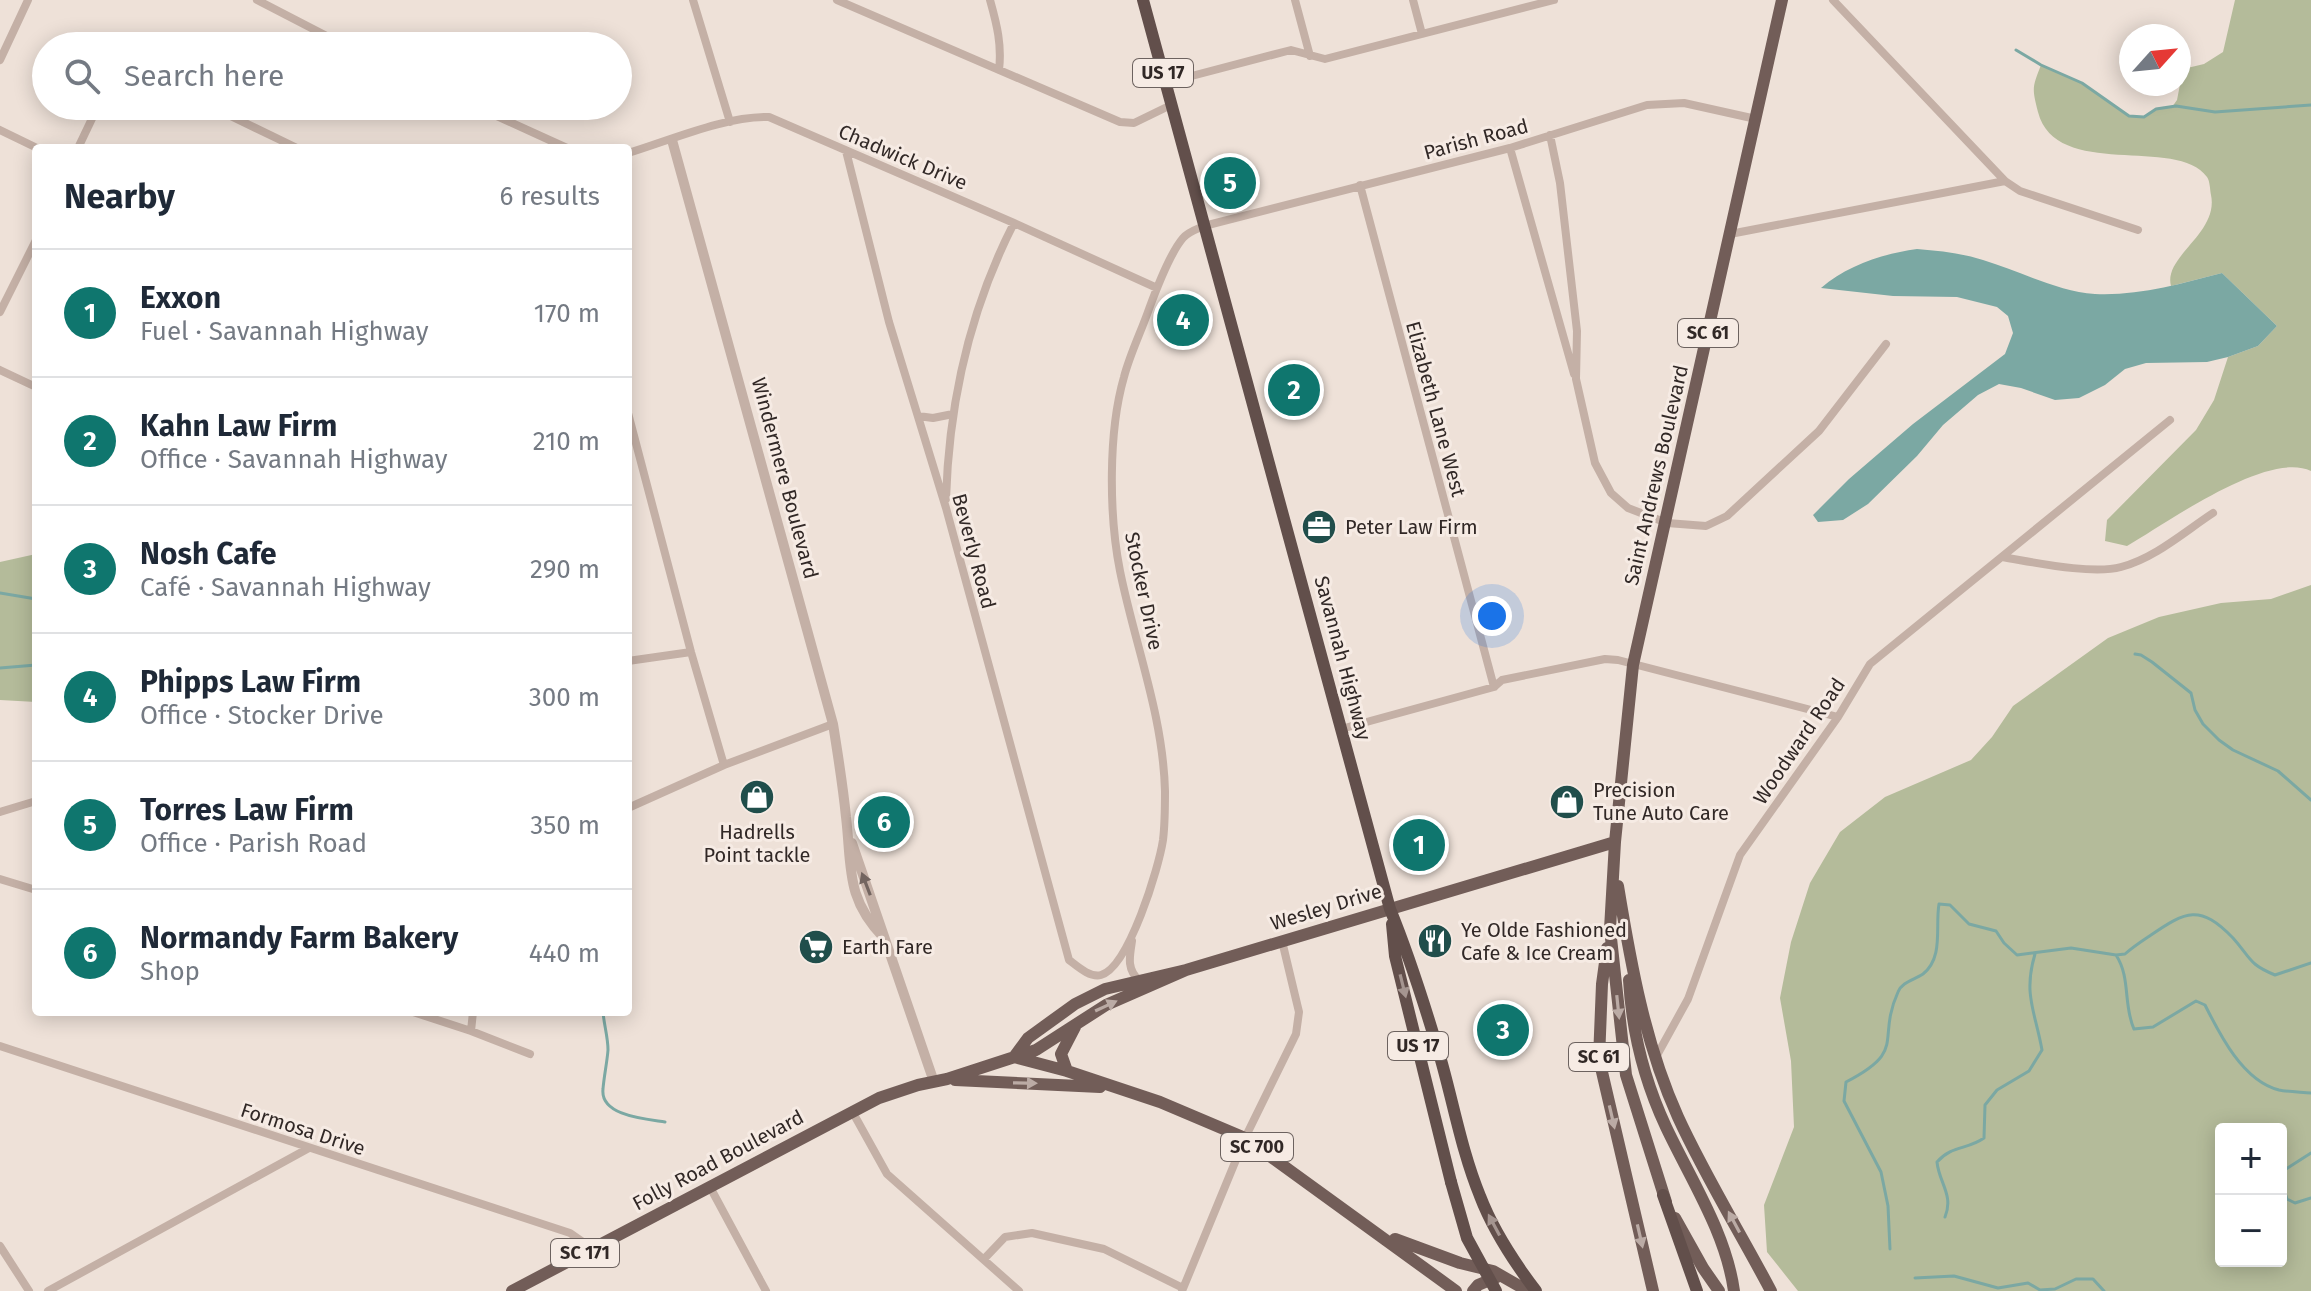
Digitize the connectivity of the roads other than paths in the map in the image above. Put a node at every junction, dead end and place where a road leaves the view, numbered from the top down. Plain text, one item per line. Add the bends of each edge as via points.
1 (28, 0) edge
2 (257, 0) edge
3 (693, 0) edge
4 (837, 0) edge
5 (990, 0) edge
6 (1143, 0) edge
7 (1295, 0) edge
8 (1413, 0) edge
9 (1554, 0) edge
10 (1782, 0) edge
11 (1833, 0) edge
12 (1527, 3) edge
13 (319, 32) edge
14 (1422, 34) junction
15 (1310, 56) junction
16 (0, 60) edge
17 (999, 70) junction
18 (1165, 83) junction
19 (1171, 105) junction
20 (1756, 119) junction
21 (91, 120) edge
22 (239, 120) edge
23 (506, 120) edge
24 (730, 122) junction
25 (0, 130) edge
26 (1550, 135) junction
27 (672, 140) junction
28 (80, 144) edge
29 (289, 144) edge
30 (558, 144) edge
31 (32, 146) edge
32 (1510, 148) junction
33 (846, 151) junction
34 (632, 152) edge
35 (2005, 181) junction
36 (1360, 185) junction
37 (1014, 223) junction
38 (1204, 226) junction
39 (2138, 230) dead end
40 (1730, 234) junction
41 (32, 249) edge
42 (25, 265) junction
43 (32, 268) edge
44 (1157, 288) junction
45 (0, 312) edge
46 (1886, 344) dead end
47 (0, 370) edge
48 (1576, 379) junction
49 (32, 385) edge
50 (953, 414) junction
51 (918, 416) junction
52 (2170, 420) dead end
53 (632, 428) edge
54 (946, 508) junction
55 (2213, 513) dead end
56 (1667, 523) junction
57 (2002, 557) junction
58 (691, 652) junction
59 (632, 660) edge
60 (1633, 665) junction
61 (1494, 687) junction
62 (1838, 717) junction
63 (833, 724) junction
64 (1341, 729) junction
65 (724, 765) junction
66 (32, 802) edge
67 (632, 806) edge
68 (0, 812) edge
69 (848, 830) junction
70 (1615, 842) junction
71 (1615, 868) junction
72 (0, 879) edge
73 (32, 889) edge
74 (1390, 909) junction
75 (1610, 929) junction
76 (1133, 934) junction
77 (884, 938) junction
78 (1282, 941) junction
79 (1627, 945) junction
80 (1069, 960) joint
81 (1186, 970) junction
82 (1139, 980) junction
83 (425, 1016) edge
84 (473, 1016) edge
85 (1082, 1018) junction
86 (471, 1031) junction
87 (1669, 1035) junction
88 (1649, 1040) junction
89 (0, 1046) edge
90 (530, 1054) dead end
91 (1014, 1057) junction
92 (1656, 1057) junction
93 (1067, 1071) junction
94 (941, 1080) junction
95 (1118, 1089) junction
96 (852, 1111) junction
97 (1245, 1138) junction
98 (309, 1148) junction
99 (710, 1187) junction
100 (1663, 1195) junction
101 (1381, 1234) junction
102 (0, 1246) edge
103 (593, 1249) junction
104 (5, 1259) edge
105 (984, 1259) junction
106 (1504, 1276) junction
107 (1182, 1289) edge
108 (515, 1290) edge
109 (29, 1291) edge
110 (48, 1291) edge
111 (766, 1291) edge
112 (1019, 1291) edge
113 (1456, 1291) edge
114 (1473, 1291) edge
115 (1496, 1291) edge
116 (1528, 1291) edge
117 (1536, 1291) edge
118 (1653, 1291) edge
119 (1697, 1291) edge
120 (1719, 1291) edge
121 (1734, 1291) edge
122 (1771, 1291) edge

1 - 16 street
2 - 13 street
3 - 24 street
4 - 17 street
5 - 17 street via 1000,34
6 - 18 highway, Savannah Highway / US 17
7 - 15 street
8 - 14 street
9 - 12 street
10 - 20 main road, Saint Andrews Boulevard / SC 61
11 - 35 street
12 - 14 street
14 - 15 street via 1325,59
15 - 18 street via 1291,50
17 - 19 street via 1120,122 1134,123
18 - 19 highway, Savannah Highway / US 17
19 - 38 highway, Savannah Highway / US 17
20 - 26 street, Parish Road via 1666,102
20 - 40 main road, Saint Andrews Boulevard / SC 61
21 - 28 street
22 - 29 street
23 - 30 street
24 - 27 street, Chadwick Drive
24 - 33 street, Chadwick Drive via 769,117
25 - 31 street
26 - 32 street, Parish Road
26 - 48 street via 1577,331
27 - 34 street, Chadwick Drive
27 - 63 street, Windermere Boulevard
32 - 36 street, Parish Road
32 - 48 street
33 - 37 street, Chadwick Drive
33 - 51 street, Beverly Road
35 - 39 street via 2020,191
35 - 40 street
36 - 38 street, Parish Road
36 - 61 street, Elizabeth Lane West
37 - 44 street, Chadwick Drive
37 - 50 street via 974,320
38 - 44 street, Stocker Drive via 1183,238
38 - 64 highway, Savannah Highway / US 17
40 - 56 main road, Saint Andrews Boulevard / SC 61
41 - 42 street
42 - 43 street
42 - 45 street
44 - 76 street, Stocker Drive via 1123,379 1113,467 1120,572 1156,710 1165,793 1160,852
46 - 56 street via 1819,431 1727,516 1706,526
47 - 49 street
48 - 56 street via 1595,463 1611,493 1628,508
50 - 51 street
50 - 54 street
51 - 54 street, Beverly Road
52 - 57 street, Woodward Road
53 - 58 street
54 - 80 street, Beverly Road
55 - 57 street via 2147,557 2117,569
56 - 60 main road, Saint Andrews Boulevard / SC 61
57 - 62 street, Woodward Road via 1870,664
58 - 59 street
58 - 65 street
60 - 61 street via 1605,659 1502,680
60 - 62 street
60 - 70 main road, Saint Andrews Boulevard / SC 61
61 - 64 street
62 - 87 street, Woodward Road via 1740,855 1688,999
63 - 65 street
63 - 69 street, Windermere Boulevard
64 - 74 highway, Savannah Highway / US 17
65 - 67 street
66 - 68 street
77 -> 69 street, Windermere Boulevard
69 - 77 street, Windermere Boulevard via 851,882 872,926
70 - 71 main road, Saint Andrews Boulevard / SC 61
70 - 74 main road, Wesley Drive
71 - 75 main road, Saint Andrews Boulevard / SC 61
71 - 79 main road, Saint Andrews Boulevard / SC 61
72 - 73 street
74 - 78 main road, Wesley Drive
74 -> 115 highway, Savannah Highway / US 17, bridge via 1395,956 1451,1182 1467,1238
117 -> 74 highway, Savannah Highway / US 17 via 1511,1257 1481,1199
75 -> 100 main road, Saint Andrews Boulevard via 1626,1075
75 -> 118 main road, SC 61 via 1599,1059
76 - 80 street, Stocker Drive via 1121,957 1101,975
76 - 82 street, Stocker Drive via 1129,961
77 - 94 street, Windermere Boulevard
78 - 81 main road, Wesley Drive
78 - 97 street via 1299,1012 1296,1034
79 - 88 main road, Saint Andrews Boulevard
79 - 121 main road, SC 61 via 1635,1039 1643,1067 1664,1124 1724,1247
81 - 82 main road, Wesley Drive
85 -> 81 main road, Wesley Drive
82 - 91 main road, Wesley Drive via 1075,1004 1028,1038
83 - 86 street
84 - 86 street
85 - 91 main road, Wesley Drive via 1036,1050
85 - 93 main road via 1061,1054
86 - 90 street
87 - 88 street
87 - 92 street, Woodward Road
88 - 92 main road, Saint Andrews Boulevard
89 - 98 street, Formosa Drive
91 - 93 main road, Folly Road Boulevard / SC 700
91 - 94 main road, Folly Road Boulevard / SC 171
122 -> 92 main road, Saint Andrews Boulevard via 1678,1118
93 - 95 main road, Folly Road Boulevard / SC 700
94 -> 95 main road, Folly Road Boulevard / SC 700
94 - 96 main road, Folly Road Boulevard / SC 171
95 - 97 main road, Folly Road Boulevard / SC 700
96 - 99 main road, Folly Road Boulevard / SC 171
96 - 105 street via 887,1174
97 - 101 main road, Folly Road Boulevard / SC 700
97 - 107 street
98 - 103 street, Formosa Drive via 570,1233
98 - 110 street
99 - 103 main road, Folly Road Boulevard / SC 171
99 - 111 street
100 - 119 highway
100 - 120 main road, Saint Andrews Boulevard
101 - 106 main road, Folly Road Boulevard / SC 700
101 - 113 main road, Folly Road Boulevard / SC 700
102 - 104 street
103 - 108 main road, Folly Road Boulevard / SC 171
104 - 109 street
105 - 107 street via 1005,1237 1032,1233 1104,1249
105 - 112 street
106 - 114 main road via 1490,1278
106 - 116 main road, Folly Road Boulevard

